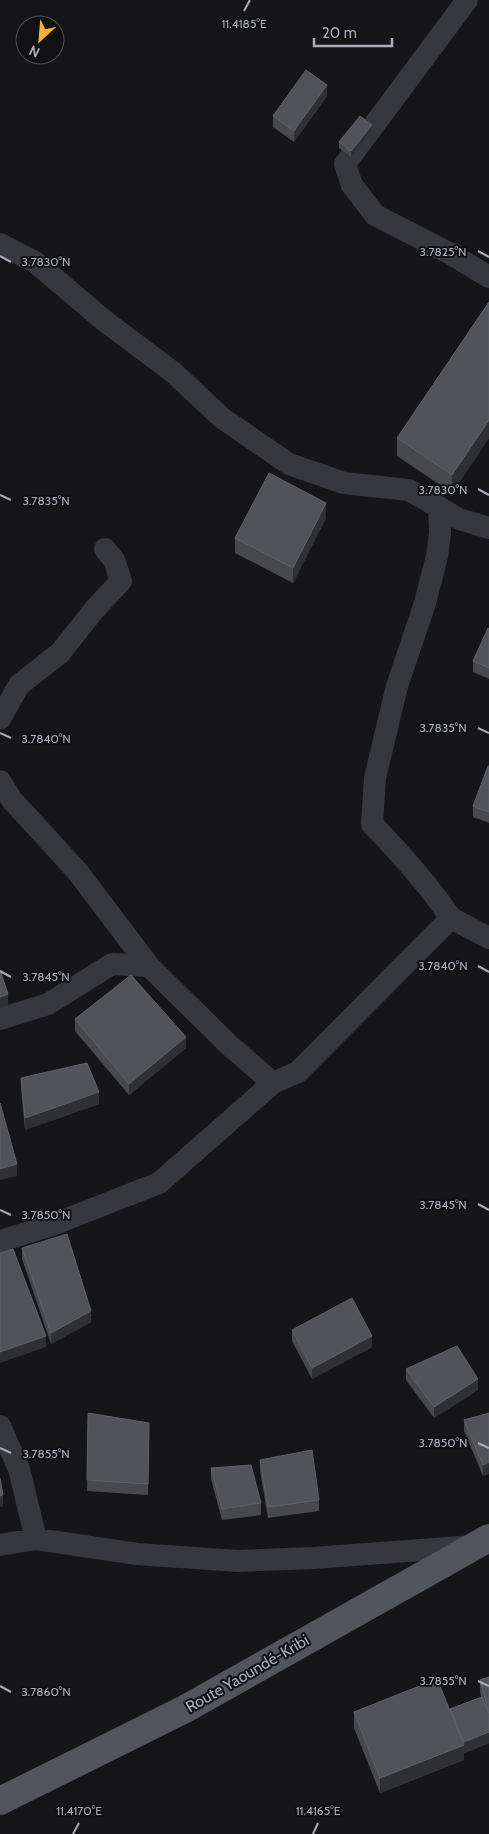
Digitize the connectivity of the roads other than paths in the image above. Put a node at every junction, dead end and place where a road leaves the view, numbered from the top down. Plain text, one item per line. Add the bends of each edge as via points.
1 (467, 0) edge
2 (0, 244) edge
3 (489, 277) edge
4 (439, 507) junction
5 (489, 528) edge
6 (105, 550) dead end
7 (0, 719) edge
8 (0, 781) edge
9 (452, 918) junction
10 (489, 938) edge
11 (149, 966) junction
12 (0, 1019) edge
13 (273, 1083) junction
14 (0, 1241) edge
15 (0, 1426) edge
16 (36, 1539) junction
17 (483, 1541) edge
18 (0, 1545) edge
19 (0, 1801) edge

1 - 3 street via 345,164 352,185 375,215
2 - 4 street via 36,262 106,322 174,373 222,418 290,464 344,483 409,490
4 - 5 street via 459,519
4 - 9 street via 437,556 398,686 375,778 372,824 400,853
6 - 7 street via 114,560 121,581 60,653 19,685
8 - 11 street via 12,800 77,871
9 - 10 street
9 - 13 street via 298,1072
11 - 12 street via 112,964 48,1004
11 - 13 street via 229,1045
13 - 14 street via 160,1182 52,1225
15 - 16 street via 19,1469
16 - 17 street via 138,1554 238,1561 313,1558
16 - 18 street
17 - 19 main road, Route Yaoundé-Kribi via 185,1709

